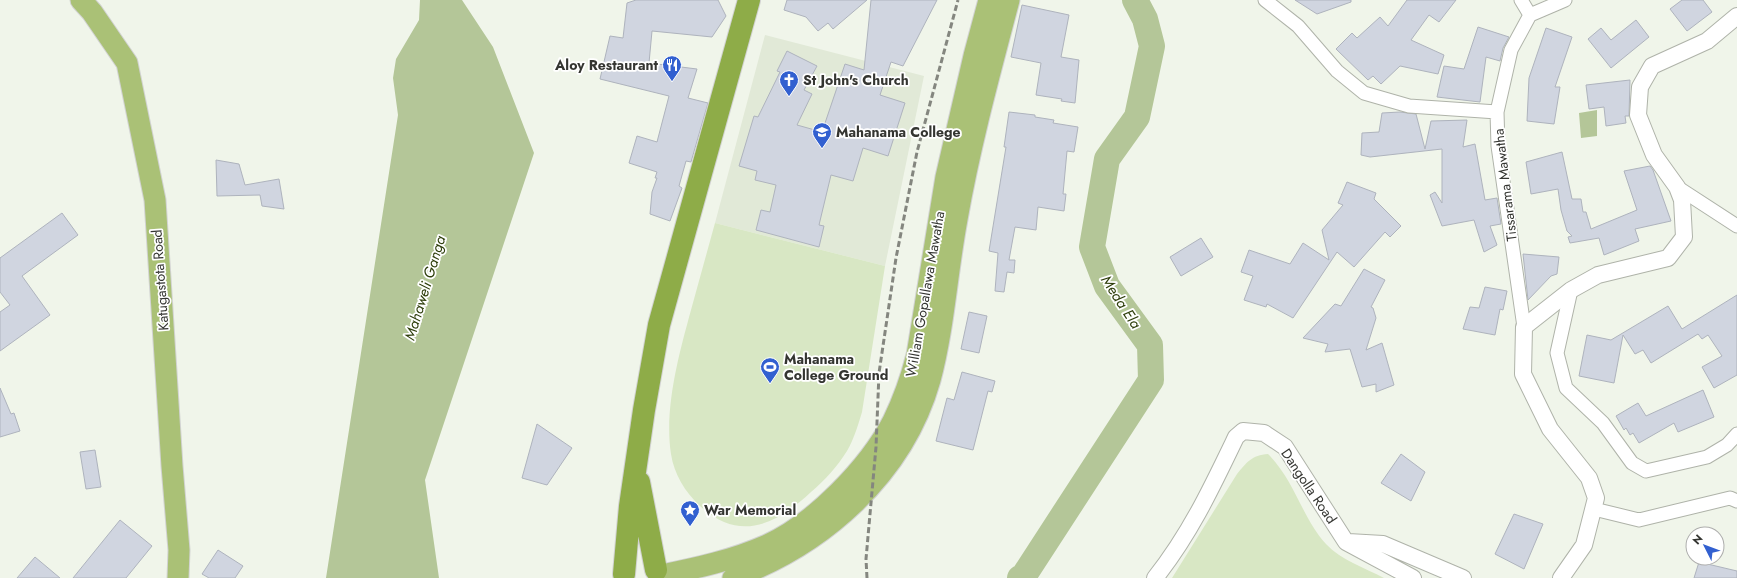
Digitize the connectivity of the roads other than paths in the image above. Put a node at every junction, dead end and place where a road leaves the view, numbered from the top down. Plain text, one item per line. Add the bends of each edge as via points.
1 (82, 0) edge
2 (749, 0) edge
3 (989, 0) edge
4 (1009, 0) edge
5 (1265, 0) edge
6 (1521, 0) edge
7 (1565, 0) edge
8 (1530, 15) junction
9 (1737, 16) edge
10 (1497, 112) junction
11 (1677, 187) junction
12 (1737, 226) edge
13 (1571, 290) junction
14 (1524, 327) junction
15 (1737, 434) edge
16 (636, 467) junction
17 (1737, 501) edge
18 (1594, 509) junction
19 (1346, 542) junction
20 (660, 574) edge
21 (622, 576) edge
22 (178, 578) edge
23 (733, 578) edge
24 (1155, 578) edge
25 (1413, 578) edge
26 (1463, 578) edge
27 (1561, 578) edge

1 - 22 main road, Katugastota Road via 127,63 155,200 180,550
2 - 16 highway via 660,325
3 - 20 main road, William Gopallawa Mawatha via 946,177 917,355 911,380 892,422 876,447 843,487 819,511 792,531 768,545 743,555 694,569
4 - 23 main road, William Gopallawa Mawatha via 986,87 957,217 937,351 914,422 873,483 834,523 774,561
5 - 10 street via 1298,26 1337,71 1364,93 1409,106
6 - 8 street
7 - 8 street
8 - 10 street, Tissarama Mawatha via 1511,50
9 - 11 street via 1707,41 1652,66 1640,87 1638,114 1654,155
10 - 14 street, Tissarama Mawatha via 1498,146
11 - 12 street
11 - 13 street via 1682,200 1684,237 1668,258 1598,276
13 - 14 street
13 - 15 street via 1557,353 1566,388 1603,423 1632,463 1646,471 1707,457 1727,446
14 - 18 street via 1524,374 1550,429 1589,478 1596,498
16 - 20 highway
16 - 21 highway
17 - 18 street via 1730,498 1639,520
18 - 27 street via 1584,546
19 - 24 street, Dangolla Road via 1285,447 1264,433 1243,431 1236,437 1205,502 1168,562
19 - 25 street
19 - 26 street via 1383,544
20 - 21 highway via 648,567 639,566

